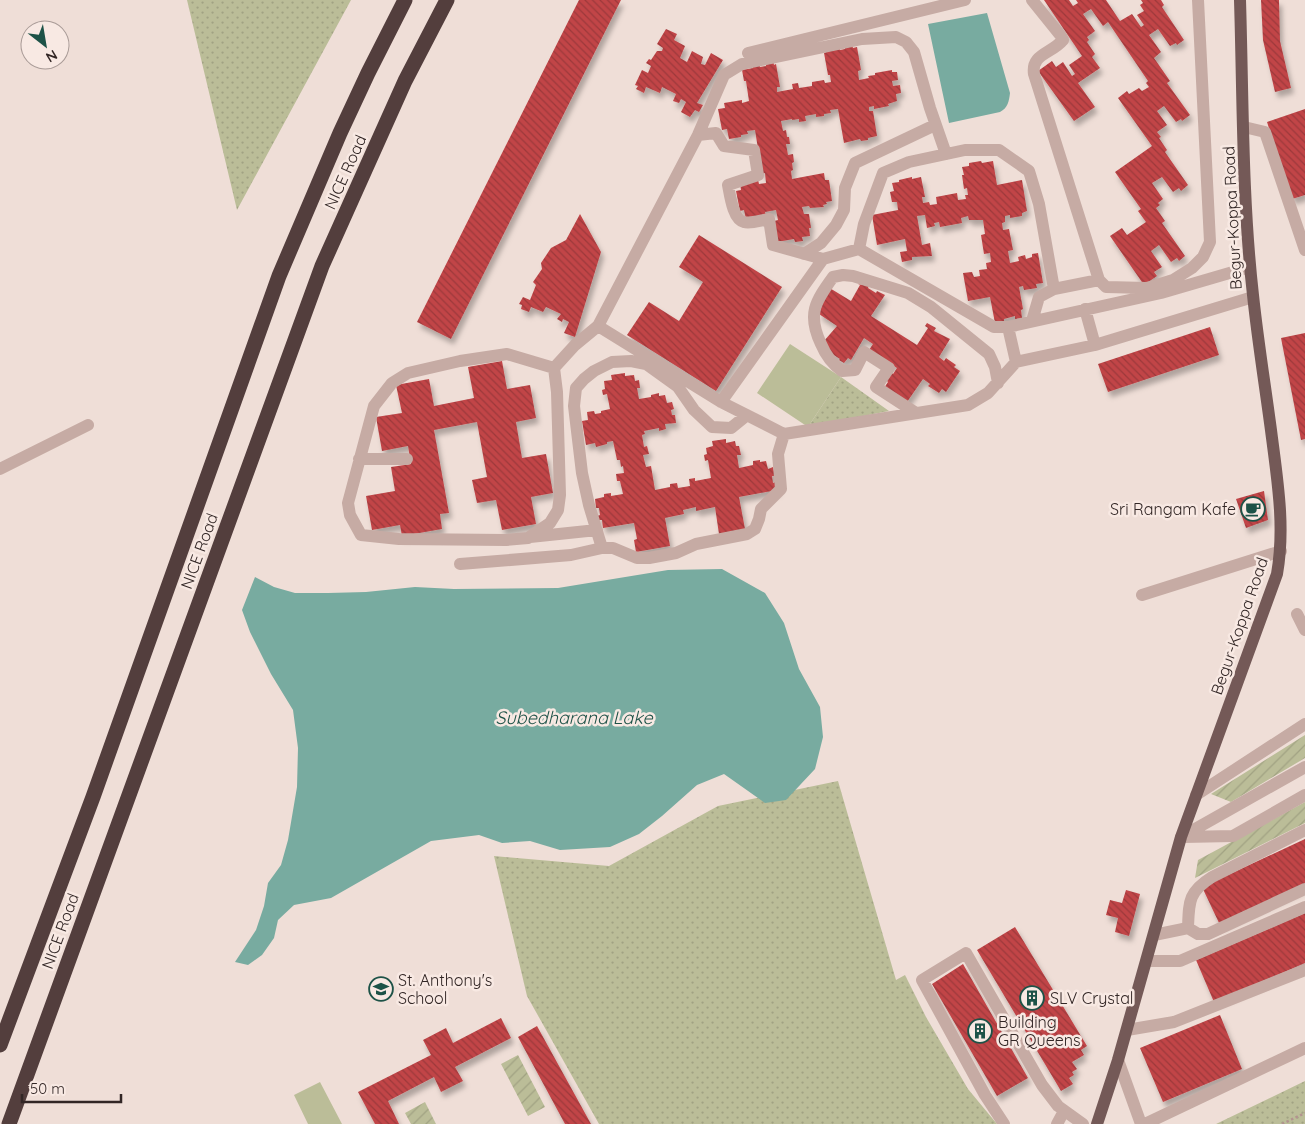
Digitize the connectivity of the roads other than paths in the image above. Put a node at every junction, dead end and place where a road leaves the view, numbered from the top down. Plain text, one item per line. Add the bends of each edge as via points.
1 (405, 0) edge
2 (447, 0) edge
3 (965, 0) edge
4 (1032, 0) edge
5 (1198, 0) edge
6 (1240, 0) edge
7 (748, 53) dead end
8 (935, 125) junction
9 (1244, 127) junction
10 (698, 135) junction
11 (946, 154) junction
12 (859, 249) junction
13 (1305, 250) edge
14 (804, 254) junction
15 (823, 259) junction
16 (1250, 267) junction
17 (1098, 280) junction
18 (1054, 289) junction
19 (1253, 297) junction
20 (1085, 309) junction
21 (1032, 321) junction
22 (598, 326) junction
23 (1008, 327) junction
24 (1095, 345) junction
25 (1016, 362) junction
26 (554, 368) junction
27 (998, 384) junction
28 (722, 402) junction
29 (916, 413) junction
30 (747, 415) junction
31 (88, 425) dead end
32 (784, 434) junction
33 (359, 459) junction
34 (407, 459) dead end
35 (0, 469) edge
36 (597, 530) junction
37 (528, 538) junction
38 (602, 548) junction
39 (1281, 551) junction
40 (460, 564) dead end
41 (1142, 595) dead end
42 (1297, 614) dead end
43 (1305, 630) edge
44 (1305, 724) edge
45 (1305, 767) edge
46 (1196, 795) junction
47 (1305, 795) edge
48 (1305, 830) edge
49 (1181, 837) junction
50 (1305, 890) edge
51 (1305, 907) edge
52 (1188, 928) junction
53 (1154, 935) junction
54 (1147, 961) junction
55 (1305, 970) edge
56 (1127, 1030) junction
57 (0, 1045) edge
58 (1305, 1048) edge
59 (1118, 1060) junction
60 (1064, 1111) junction
61 (9, 1124) edge
62 (1004, 1124) edge
63 (1057, 1124) edge
64 (1083, 1124) edge
65 (1097, 1124) edge
66 (1141, 1124) edge
67 (1145, 1124) edge

1 - 57 highway, NICE Road via 340,133 279,276 93,797
2 - 61 highway, NICE Road via 404,82 322,266
3 - 7 street
4 - 17 street via 1063,40 1034,61 1034,74
5 - 17 street via 1210,242 1203,257 1173,280 1147,288 1106,287
6 - 9 main road, Begur-Koppa Road
8 - 10 street via 914,52 906,42 896,37 862,39 742,64 724,75
8 - 11 street
8 - 14 street via 855,162 846,188 844,210 836,225 821,243
9 - 13 street via 1264,132
9 - 16 main road, Begur-Koppa Road
10 - 14 street via 716,134 724,146 754,150 758,175 728,185 737,218 745,222 769,219 773,245
10 - 22 street
11 - 12 street via 909,162 883,173 864,224
11 - 18 street via 965,150 999,150 1028,171 1039,204
12 - 15 street
12 - 23 street via 994,327
14 - 15 street
15 - 28 street
16 - 19 main road, Begur-Koppa Road
16 - 20 street via 1161,293
17 - 18 street
18 - 21 street via 1039,297
19 - 24 street
19 - 39 main road, Begur-Koppa Road via 1277,471
20 - 21 street
20 - 24 street
21 - 23 street
22 - 26 street
22 - 28 street
23 - 25 street
24 - 25 street
25 - 27 street
26 - 33 street via 507,354 408,373 392,383 374,406
26 - 37 street via 558,510 550,523
27 - 29 street via 968,405
27 - 29 street via 996,367 989,354 931,307 908,293 853,276 834,277 822,293 814,314 814,328 826,355 842,371 855,370 864,352 889,368 876,387
28 - 30 street
29 - 32 street
30 - 32 street
30 - 36 street via 731,428 712,427 694,410 678,387 646,364 612,362 594,371 576,388 574,406 582,473
31 - 35 street
32 - 38 street via 778,454 780,489 761,509 755,530 649,558
33 - 34 street
33 - 37 street via 348,503 350,515 361,534 399,539
36 - 37 street
36 - 38 street
38 - 40 street via 571,556
39 - 41 street
39 - 46 main road, Begur-Koppa Road via 1277,574
42 - 43 street
44 - 46 street
45 - 49 street
46 - 49 main road, Begur-Koppa Road
47 - 49 street via 1233,836
48 - 52 street via 1199,885 1191,897
49 - 53 main road, Begur-Koppa Road
50 - 52 street via 1208,934 1198,934
51 - 54 street via 1180,961
52 - 53 street
53 - 54 main road, Begur-Koppa Road
54 - 56 main road, Begur-Koppa Road
55 - 56 street via 1174,1022
56 - 59 main road, Begur-Koppa Road
58 - 67 street
59 - 65 main road, Begur-Koppa Road
59 - 66 street
60 - 62 street via 1042,1085 966,953 922,980
60 - 63 street
60 - 64 street

